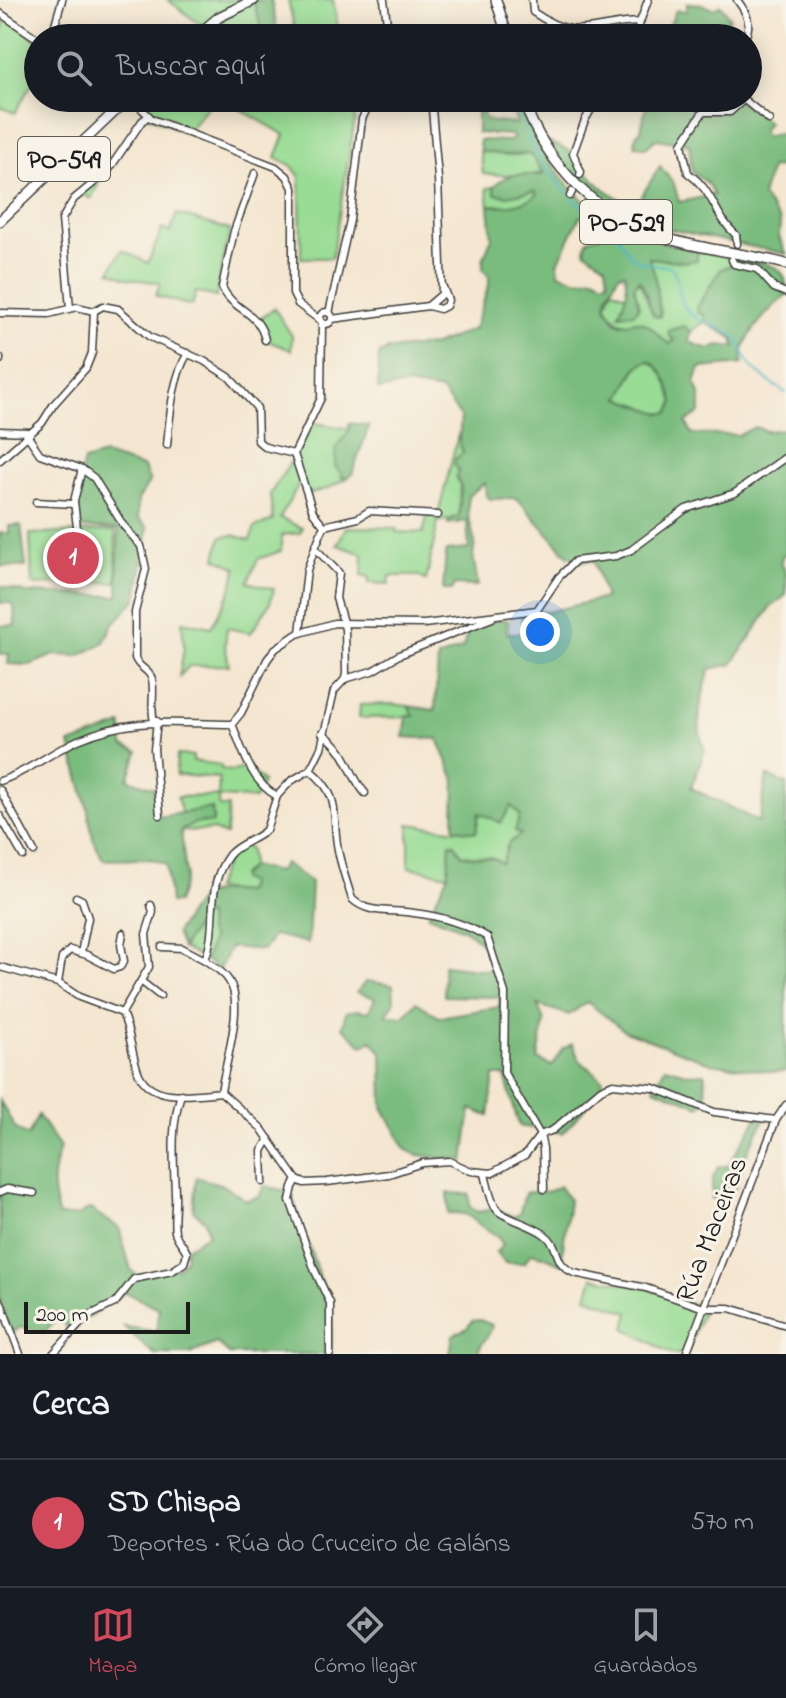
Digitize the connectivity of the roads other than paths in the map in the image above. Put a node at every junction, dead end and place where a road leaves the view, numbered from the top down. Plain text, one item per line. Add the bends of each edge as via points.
1 (62, 0) edge
2 (254, 0) edge
3 (384, 0) edge
4 (496, 0) edge
5 (532, 0) edge
6 (648, 0) edge
7 (737, 0) edge
8 (0, 13) edge
9 (640, 22) joint
10 (55, 24) edge
11 (211, 24) edge
12 (387, 24) edge
13 (504, 24) edge
14 (554, 24) edge
15 (628, 24) edge
16 (748, 24) edge
17 (24, 29) edge
18 (123, 112) edge
19 (146, 112) edge
20 (365, 112) edge
21 (434, 112) edge
22 (528, 112) edge
23 (590, 112) edge
24 (703, 112) edge
25 (703, 112) edge
26 (730, 112) edge
27 (759, 112) edge
28 (148, 115) junction
29 (769, 120) dead end
30 (257, 168) junction
31 (580, 175) dead end
32 (0, 221) edge
33 (737, 244) dead end
34 (732, 260) dead end
35 (786, 264) edge
36 (786, 293) edge
37 (70, 308) junction
38 (94, 311) junction
39 (0, 313) edge
40 (326, 318) junction
41 (265, 340) dead end
42 (188, 353) junction
43 (0, 431) edge
44 (28, 434) junction
45 (167, 445) dead end
46 (294, 454) junction
47 (786, 457) edge
48 (0, 460) edge
49 (82, 469) junction
50 (36, 502) dead end
51 (74, 504) junction
52 (438, 515) dead end
53 (324, 526) junction
54 (77, 528) dead end
55 (315, 548) junction
56 (472, 621) junction
57 (343, 623) junction
58 (300, 633) junction
59 (345, 679) junction
60 (156, 721) junction
61 (232, 724) junction
62 (322, 733) junction
63 (310, 770) junction
64 (0, 781) edge
65 (0, 790) edge
66 (365, 793) dead end
67 (277, 796) junction
68 (160, 815) dead end
69 (0, 816) edge
70 (34, 852) dead end
71 (23, 856) dead end
72 (76, 897) dead end
73 (151, 905) dead end
74 (123, 933) dead end
75 (162, 947) dead end
76 (81, 953) junction
77 (205, 960) junction
78 (1, 970) edge
79 (142, 982) junction
80 (58, 983) junction
81 (160, 996) dead end
82 (122, 1013) junction
83 (221, 1092) junction
84 (181, 1094) junction
85 (786, 1105) edge
86 (776, 1120) junction
87 (540, 1135) junction
88 (269, 1139) junction
89 (485, 1174) junction
90 (297, 1180) junction
91 (263, 1182) dead end
92 (544, 1189) dead end
93 (0, 1192) edge
94 (34, 1193) dead end
95 (0, 1300) edge
96 (704, 1308) junction
97 (786, 1325) edge
98 (0, 1331) edge
99 (10, 1331) junction
100 (20, 1354) edge
101 (53, 1354) edge
102 (330, 1354) edge
103 (686, 1354) edge

1 - 10 street
2 - 11 main road
3 - 12 street
4 - 13 main road
5 - 14 street via 533,12
6 - 9 street
7 - 16 street
8 - 17 street
9 - 15 street
18 - 32 main road, PO-549
19 - 28 street
20 - 40 street via 350,220
21 - 40 street via 443,287 438,299 428,306
22 - 35 main road, PO-529 via 558,166 601,207 672,240
23 - 31 street via 573,153
24 - 26 street
25 - 33 street via 682,144 688,173 703,184
27 - 29 street
28 - 30 street via 247,156
28 - 37 street via 108,171 65,211 61,227
30 - 40 street via 270,165 292,184 293,294 298,304
30 - 41 street via 234,231 222,287 262,325
34 - 36 street via 757,269
37 - 38 street
37 - 39 street via 49,314
38 - 42 street via 103,306 118,309 145,334
38 - 44 street via 86,368
40 - 46 street via 321,398
42 - 45 street via 180,370
42 - 46 street via 229,377 256,406 262,445
43 - 44 street
44 - 48 street
44 - 49 street via 40,454
46 - 53 street via 313,512
47 - 56 street via 735,493 686,509 631,550 575,561 537,610
49 - 51 street
49 - 60 street via 94,478 144,555 145,575 134,618 135,658 152,679
50 - 51 street
51 - 54 street
52 - 53 street via 369,511
53 - 55 street
55 - 57 street via 339,573 336,598
55 - 58 street
56 - 57 street
56 - 59 street via 368,673
57 - 58 street
57 - 59 street
58 - 61 street via 275,649
59 - 62 street via 334,691
60 - 61 street
60 - 64 street via 122,725 81,739
60 - 68 street
61 - 67 street via 254,774
62 - 63 street
62 - 66 street via 342,752
63 - 67 street
63 - 87 street via 333,801 338,851 352,899 373,909 437,917 487,937 505,993 504,1073
65 - 70 street
67 - 77 street via 266,830 231,852 216,876 212,940
69 - 71 street
72 - 76 street via 88,911
73 - 79 street via 146,934 149,967
74 - 76 street via 124,961 117,969
75 - 77 street via 182,948
76 - 80 street via 64,954
77 - 83 street via 228,979 236,1004
78 - 80 street
79 - 81 street
79 - 82 street
80 - 82 street
82 - 84 street via 141,1077 154,1089
83 - 84 street
83 - 88 street
84 - 101 street via 172,1138 175,1228 187,1253 184,1263 134,1279 115,1303 86,1317
85 - 86 street, Rúa Maceiras
86 - 87 street via 714,1112 654,1088 613,1084
86 - 96 street, Rúa Maceiras
87 - 89 street via 525,1155
87 - 92 street
88 - 90 street
88 - 91 street via 262,1151
89 - 90 street via 449,1161 327,1182
89 - 96 street via 500,1213 547,1236 565,1268
90 - 102 street via 290,1200 330,1303
93 - 94 street
95 - 99 street
96 - 97 street via 730,1308
96 - 103 street, Rúa Maceiras
98 - 99 street
99 - 100 street

